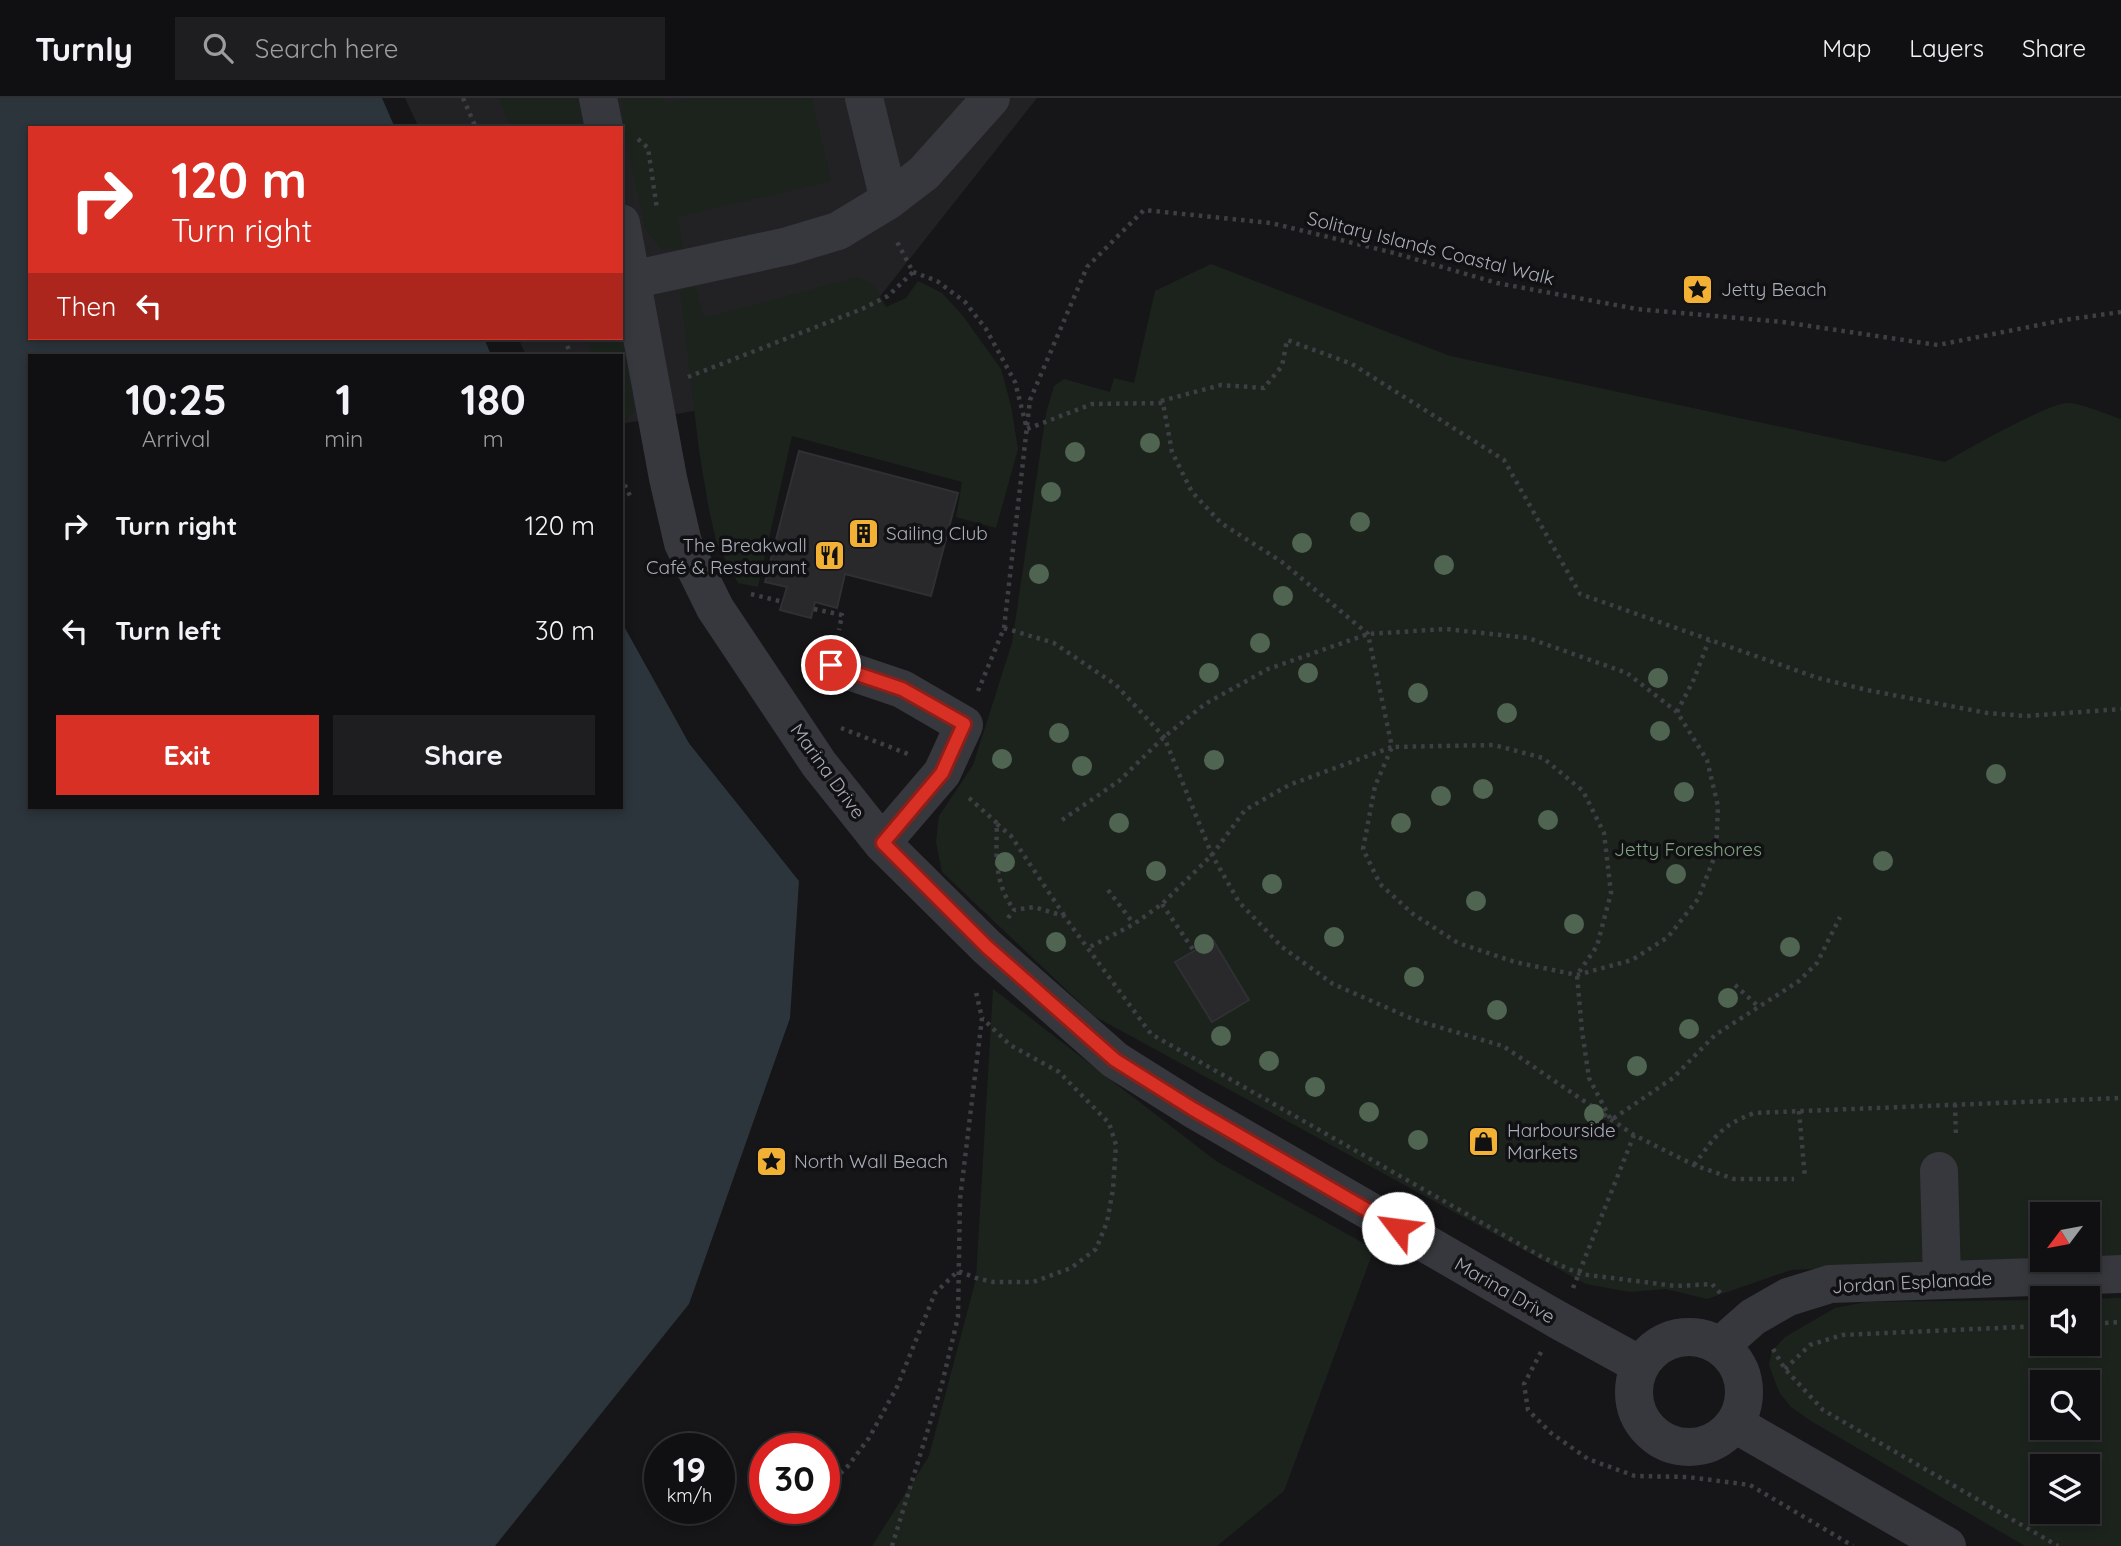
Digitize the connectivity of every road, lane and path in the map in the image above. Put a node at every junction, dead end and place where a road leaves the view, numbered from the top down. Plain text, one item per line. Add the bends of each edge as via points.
1 (463, 98) edge
2 (598, 98) edge
3 (864, 98) edge
4 (991, 98) edge
5 (475, 126) edge
6 (604, 126) edge
7 (889, 200) junction
8 (623, 234) edge
9 (904, 256) dead end
10 (913, 272) junction
11 (631, 280) junction
12 (2121, 312) edge
13 (684, 378) dead end
14 (1153, 403) junction
15 (1027, 429) junction
16 (748, 594) dead end
17 (783, 602) dead end
18 (814, 609) dead end
19 (835, 614) dead end
20 (1004, 628) junction
21 (1368, 634) junction
22 (1709, 640) junction
23 (831, 665) dead end
24 (2121, 709) edge
25 (1677, 712) junction
26 (964, 724) junction
27 (1164, 737) junction
28 (1392, 747) junction
29 (1062, 820) dead end
30 (997, 823) dead end
31 (883, 843) junction
32 (1212, 855) junction
33 (1108, 890) dead end
34 (1162, 904) junction
35 (1014, 909) dead end
36 (1064, 916) junction
37 (1840, 917) dead end
38 (1133, 924) junction
39 (1088, 948) junction
40 (1194, 951) dead end
41 (1577, 975) junction
42 (973, 981) dead end
43 (1735, 985) dead end
44 (1760, 1008) junction
45 (982, 1018) junction
46 (2121, 1098) edge
47 (1799, 1111) junction
48 (1611, 1120) junction
49 (1634, 1135) junction
50 (1694, 1165) junction
51 (1939, 1171) dead end
52 (1805, 1178) dead end
53 (1794, 1179) dead end
54 (958, 1271) junction
55 (2121, 1273) edge
56 (1580, 1274) junction
57 (1942, 1279) junction
58 (1753, 1317) junction
59 (1558, 1320) junction
60 (2121, 1322) edge
61 (2100, 1323) edge
62 (2030, 1327) edge
63 (1720, 1346) junction
64 (1640, 1365) junction
65 (1785, 1369) junction
66 (1735, 1424) junction
67 (840, 1474) edge
68 (892, 1546) edge
69 (1853, 1546) edge
70 (1947, 1546) edge
71 (2059, 1546) edge

1 - 5 path
2 - 6 street
3 - 7 street
4 - 7 street via 924,173
7 - 11 street via 838,232
8 - 11 street, Marina Drive
9 - 10 path
10 - 13 path via 888,296 862,309
10 - 15 path via 936,281 965,302 986,329 1015,382
11 - 31 street, Marina Drive via 683,543 715,608 819,764
12 - 15 path, Solitary Islands Coastal Walk via 1938,345 1782,322 1637,309 1497,283 1271,223 1144,210 1087,267 1030,400
14 - 15 path via 1092,404
14 - 21 path via 1163,402 1172,453 1192,492 1221,523 1282,562
14 - 22 path via 1221,385 1264,388 1282,366 1287,340 1352,365 1504,460 1580,594
15 - 20 path
16 - 17 path
18 - 19 path
20 - 26 path
20 - 27 path via 1054,643 1116,685
21 - 25 path via 1446,629 1528,638 1627,673
21 - 27 path via 1268,669 1205,704
21 - 28 path
22 - 24 path via 1818,678 1987,713 2061,715
22 - 25 path
23 - 26 street via 902,689
25 - 41 path via 1707,760 1718,806 1716,853 1698,900 1668,937 1632,960
26 - 31 street via 942,773
27 - 29 path via 1119,781
27 - 32 path
28 - 32 path via 1289,785 1245,810
28 - 41 path via 1375,786 1363,849 1380,884 1413,914 1458,943 1515,962
28 - 41 path via 1494,745 1543,758 1583,791 1604,832 1611,893 1597,946
30 - 36 path via 1011,836
31 - 59 street, Marina Drive via 987,947 1115,1060
32 - 34 path
32 - 48 path via 1239,902 1282,947 1334,984 1415,1020 1503,1045
33 - 38 path
34 - 38 path
34 - 40 path
35 - 36 path via 1034,907
36 - 39 path
37 - 44 path via 1817,963 1800,981
38 - 39 path
39 - 56 path via 1150,1034 1542,1257
41 - 48 path via 1589,1078
42 - 45 path
43 - 44 path
44 - 48 path via 1715,1035 1673,1078
45 - 54 path via 960,1199
45 - 54 path via 1010,1045 1059,1072 1110,1123 1116,1145 1113,1189 1096,1249 1071,1268 1033,1282 993,1282
46 - 47 path
47 - 50 path via 1754,1113 1730,1122
47 - 52 path
48 - 49 path
49 - 50 path
49 - 56 path
50 - 53 path via 1734,1179
51 - 57 street
54 - 67 path via 935,1293 897,1387 869,1438
54 - 68 path via 958,1317 942,1384
55 - 57 street, Jordan Esplanade
56 - 58 path via 1676,1286 1712,1284
57 - 58 street, Jordan Esplanade via 1830,1284 1788,1297
58 - 63 street, Jordan Esplanade
58 - 65 path
59 - 64 street, Marina Drive
59 - 69 path via 1524,1384 1528,1410 1551,1433 1588,1460 1635,1476 1750,1485
60 - 61 path
62 - 65 path via 1842,1335 1810,1345
63 - 64 street via 1685,1336 1667,1340 1651,1350
63 - 66 street via 1741,1373 1744,1391
64 - 66 street via 1634,1401 1651,1434 1686,1448 1705,1446
65 - 71 path via 1823,1409
66 - 70 street

